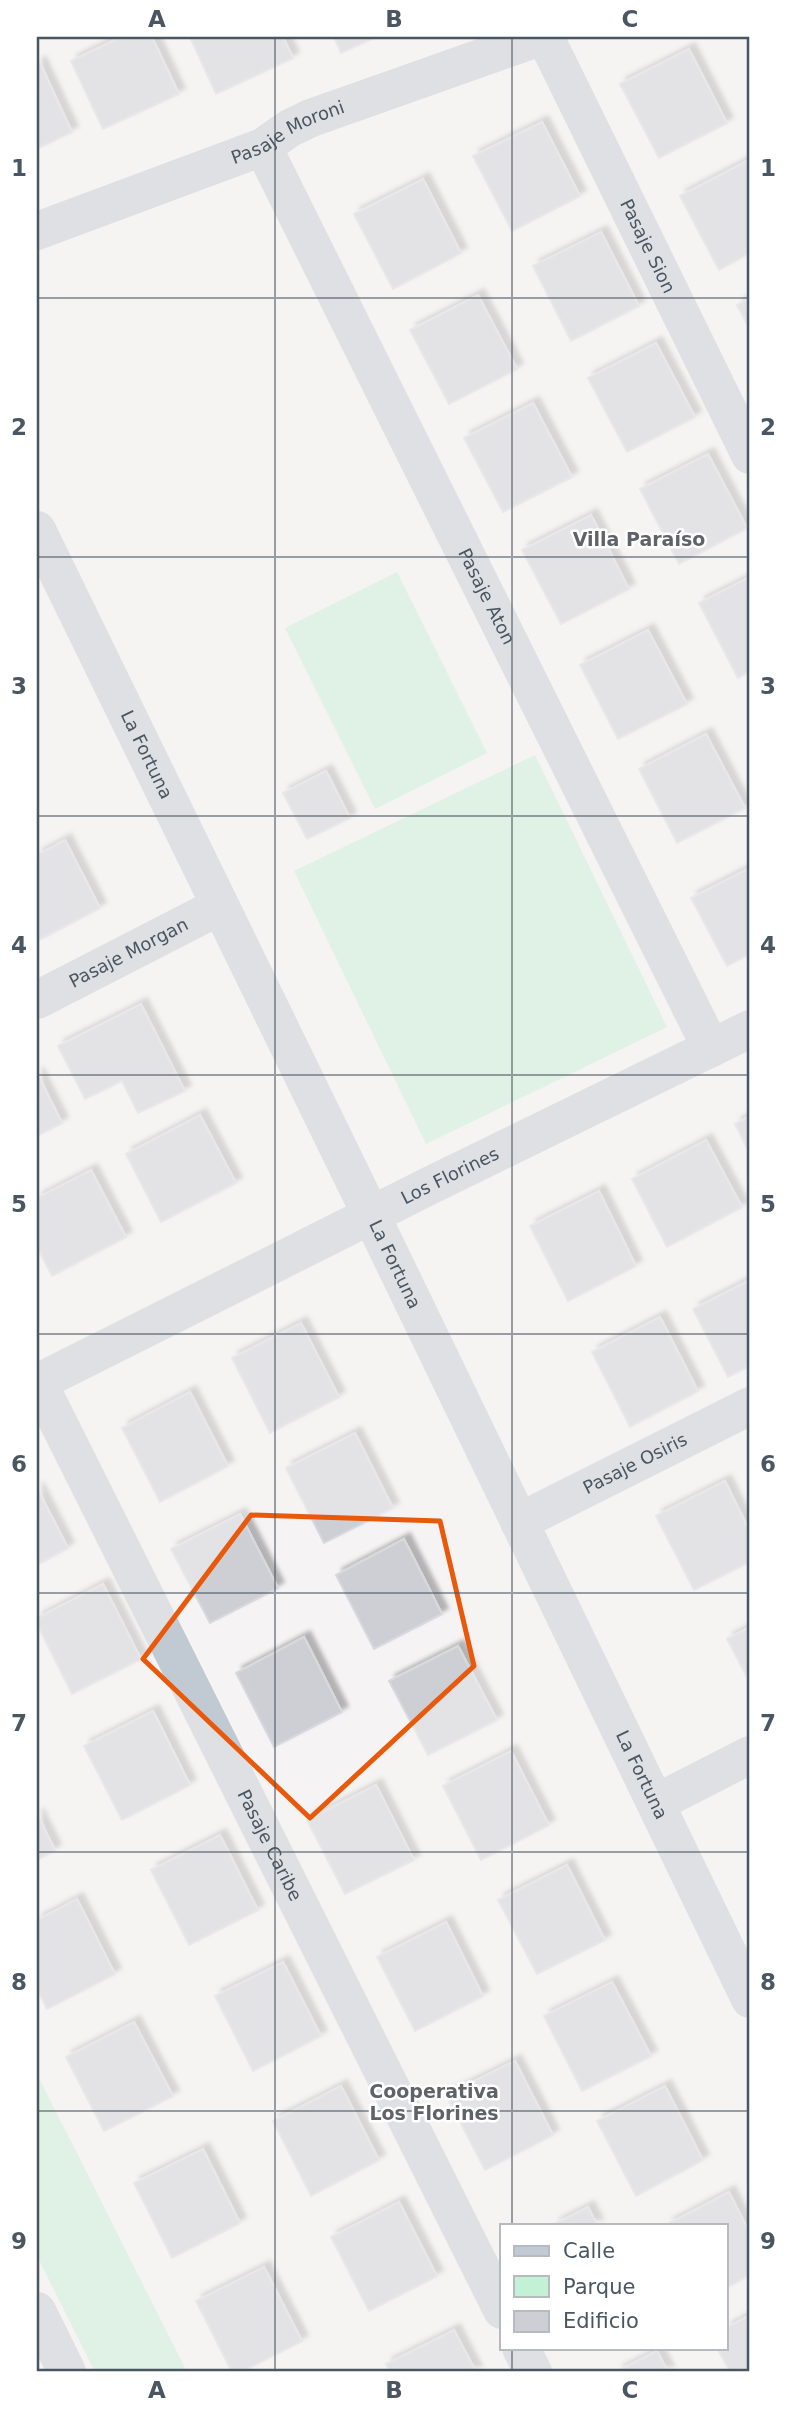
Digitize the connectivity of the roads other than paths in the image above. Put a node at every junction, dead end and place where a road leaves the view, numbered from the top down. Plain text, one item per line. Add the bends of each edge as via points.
1 (542, 37) edge
2 (263, 147) junction
3 (37, 231) edge
4 (750, 455) edge
5 (37, 530) edge
6 (220, 906) junction
7 (37, 1000) edge
8 (750, 1029) edge
9 (711, 1048) junction
10 (371, 1215) junction
11 (37, 1382) edge
12 (750, 1406) edge
13 (519, 1522) junction
14 (750, 1755) edge
15 (656, 1803) junction
16 (750, 1999) edge
17 (500, 2306) edge
18 (37, 2311) edge
19 (522, 2350) edge
20 (67, 2372) edge
21 (533, 2372) edge

1 - 2 street, Pasaje Moroni via 311,118
1 - 4 street, Pasaje Sion
2 - 3 street, Pasaje Moroni
2 - 9 street, Pasaje Aton
5 - 6 street, La Fortuna
6 - 7 street, Pasaje Morgan
6 - 10 street, La Fortuna
8 - 9 street, Los Florines
9 - 10 street, Los Florines
10 - 11 street, Los Florines
10 - 13 street, La Fortuna
11 - 17 street, Pasaje Caribe
12 - 13 street, Pasaje Osiris
13 - 15 street, La Fortuna
14 - 15 street
15 - 16 street, La Fortuna
18 - 20 street
19 - 21 street

